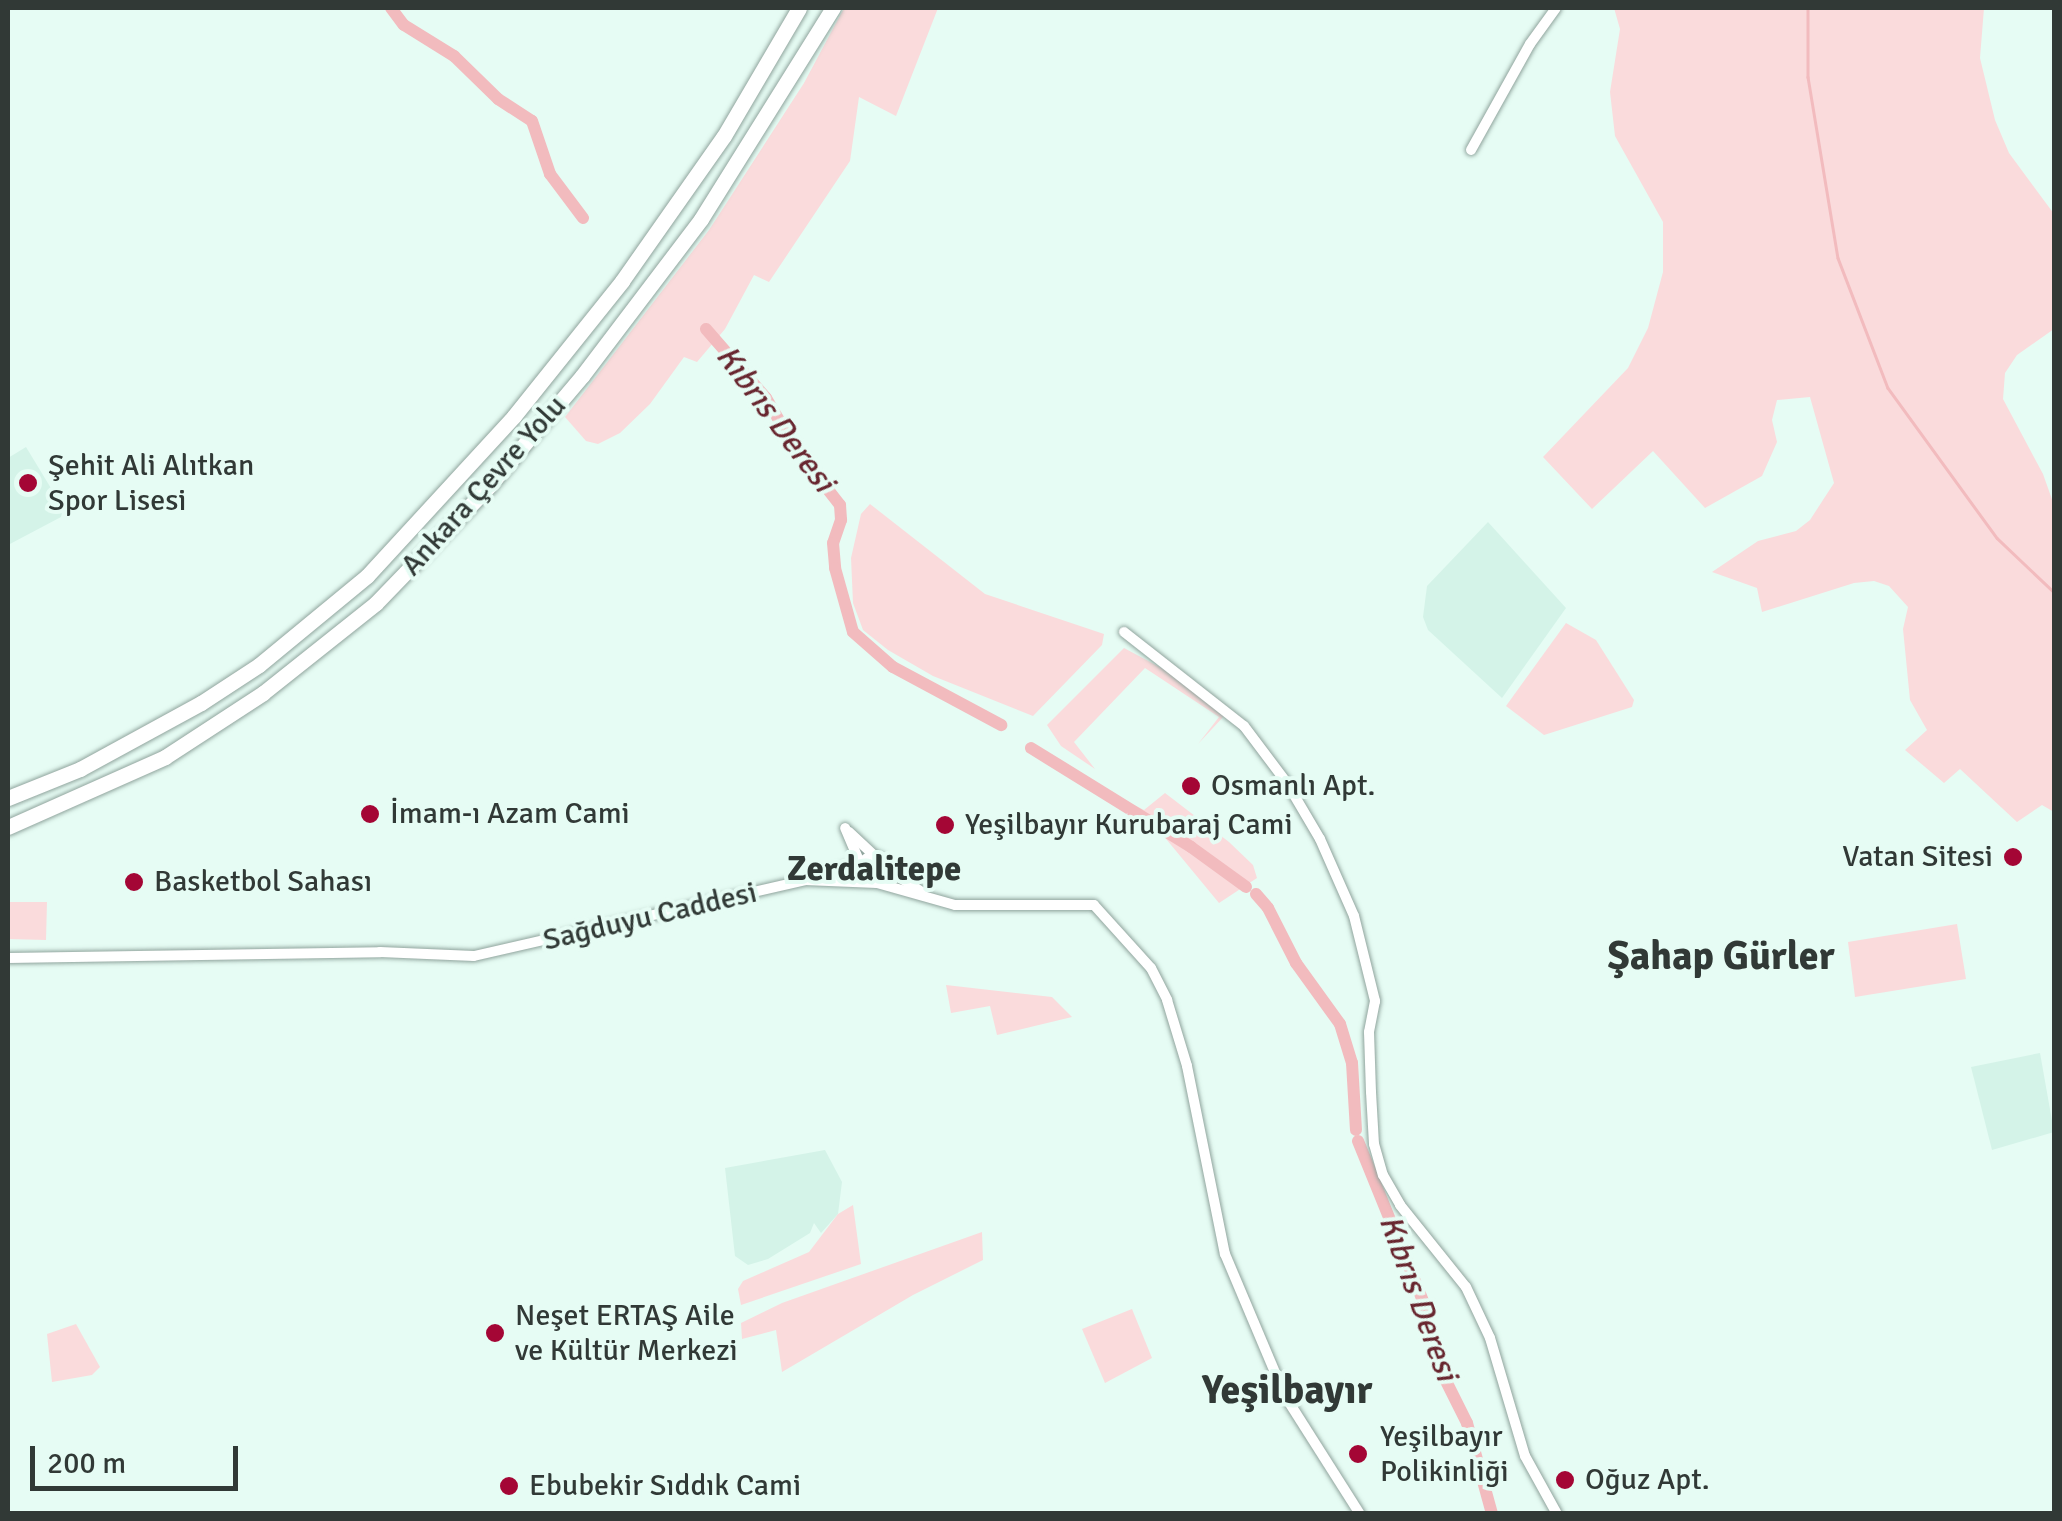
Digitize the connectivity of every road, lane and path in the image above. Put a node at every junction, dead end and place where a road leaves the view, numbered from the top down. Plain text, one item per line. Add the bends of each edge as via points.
1 (800, 8) edge
2 (832, 8) edge
3 (1556, 8) edge
4 (1471, 150) dead end
5 (1124, 632) dead end
6 (8, 798) edge
7 (8, 826) edge
8 (874, 855) junction
9 (860, 863) junction
10 (887, 869) junction
11 (805, 880) junction
12 (877, 883) junction
13 (927, 896) junction
14 (8, 958) edge
15 (1360, 1514) edge
16 (1557, 1514) edge

1 - 6 highway, Ankara Çevre Yolu via 724,136 622,281 514,416 367,576 201,704 80,769
2 - 7 highway, Ankara Çevre Yolu via 701,219 582,376 489,486 376,603 263,694 165,758
3 - 4 street
5 - 16 street via 1244,726 1320,839 1354,916 1375,1001 1369,1032 1378,1160 1400,1205 1466,1287 1490,1338 1525,1456
8 - 9 street
8 - 9 street via 845,828
8 - 10 street
9 - 11 street
9 - 12 street
10 - 12 street
10 - 13 street
11 - 12 street, Sağduyu Caddesi
11 - 14 street, Sağduyu Caddesi via 474,956
12 - 13 street, Sağduyu Caddesi
13 - 15 street, Sağduyu Caddesi via 955,905 1094,906 1151,968 1188,1066 1225,1254 1285,1396

